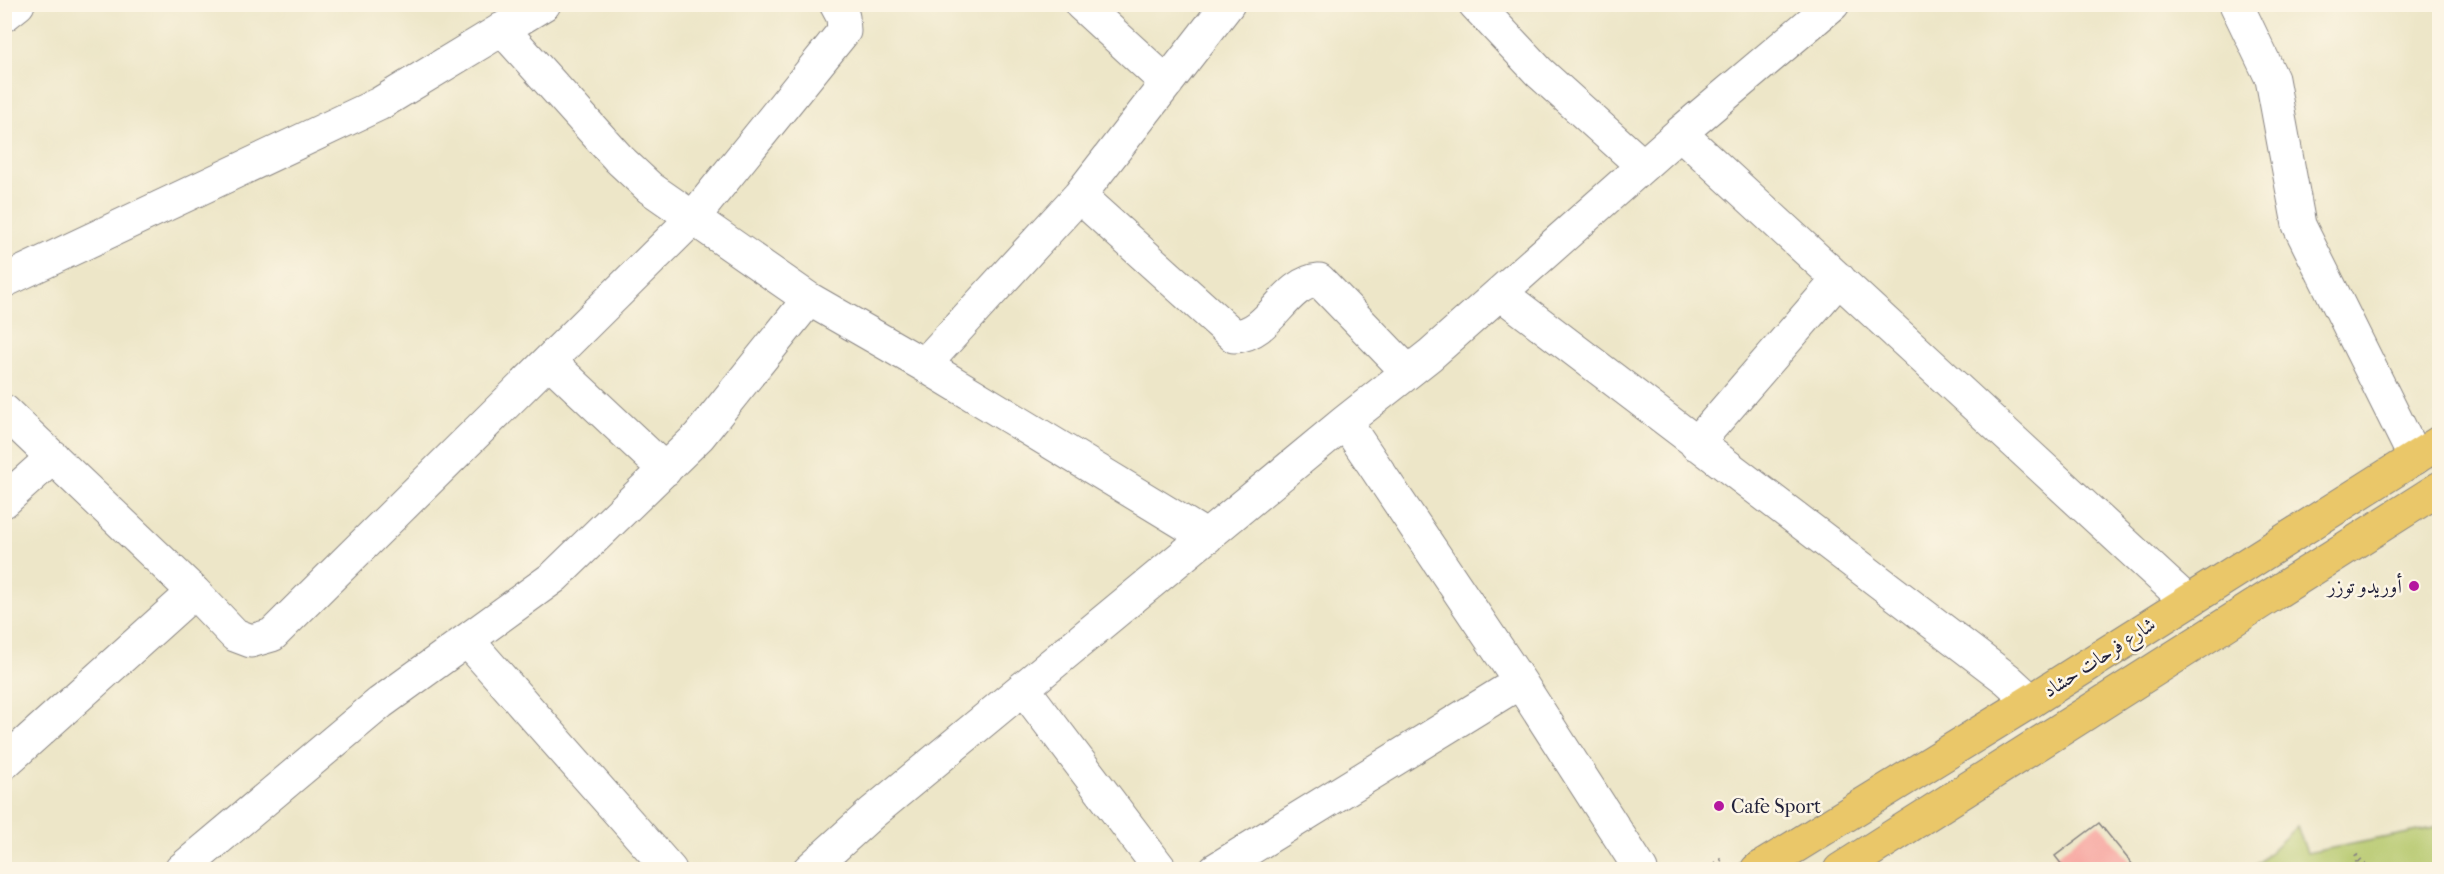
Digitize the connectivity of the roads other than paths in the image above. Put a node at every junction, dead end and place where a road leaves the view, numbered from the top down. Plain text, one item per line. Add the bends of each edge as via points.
1 (18, 4) edge
2 (544, 4) edge
3 (836, 4) edge
4 (1080, 4) edge
5 (1228, 4) edge
6 (1475, 4) edge
7 (1833, 4) edge
8 (2236, 4) edge
9 (4, 15) edge
10 (502, 29) junction
11 (1167, 83) junction
12 (1680, 133) junction
13 (1642, 166) junction
14 (1079, 196) junction
15 (692, 219) junction
16 (1839, 279) junction
17 (4, 281) edge
18 (1500, 293) junction
19 (809, 299) junction
20 (549, 361) junction
21 (924, 365) junction
22 (1408, 372) junction
23 (4, 411) edge
24 (1345, 422) junction
25 (1696, 444) junction
26 (2427, 450) edge
27 (53, 458) junction
28 (664, 470) junction
29 (2439, 488) edge
30 (4, 501) edge
31 (1207, 537) junction
32 (194, 592) junction
33 (2187, 601) junction
34 (467, 640) junction
35 (1520, 682) junction
36 (1023, 688) junction
37 (2031, 701) junction
38 (4, 764) edge
39 (182, 870) edge
40 (670, 870) edge
41 (809, 870) edge
42 (1161, 870) edge
43 (1215, 870) edge
44 (1641, 870) edge
45 (1757, 870) edge
46 (1840, 870) edge

1 - 9 street
2 - 10 street
3 - 15 street via 843,17 844,32
4 - 11 street
5 - 11 street
6 - 13 street via 1539,72
7 - 12 street
8 - 26 street via 2272,79 2299,225
10 - 15 street via 619,159 650,189
10 - 17 street via 379,104
11 - 14 street
12 - 13 street
12 - 16 street
13 - 18 street
14 - 21 street
14 - 22 street via 1234,336 1244,336 1260,325 1303,283 1318,280
15 - 19 street
15 - 20 street
16 - 25 street
16 - 33 street
18 - 22 street
18 - 25 street
19 - 21 street
19 - 28 street via 699,436
20 - 28 street
20 - 32 street via 272,636 251,641 236,635
21 - 31 street
22 - 24 street
23 - 27 street
24 - 31 street
24 - 35 street
25 - 37 street
26 - 33 main road, شارع فرحات حشاد
27 - 30 street
27 - 32 street
28 - 34 street via 554,577
29 - 46 main road, شارع فرحات حشاد
31 - 36 street
32 - 38 street
33 - 37 main road, شارع فرحات حشاد
34 - 39 street via 380,703
34 - 40 street
35 - 43 street
35 - 44 street
36 - 41 street
36 - 42 street
37 - 45 main road, شارع فرحات حشاد

